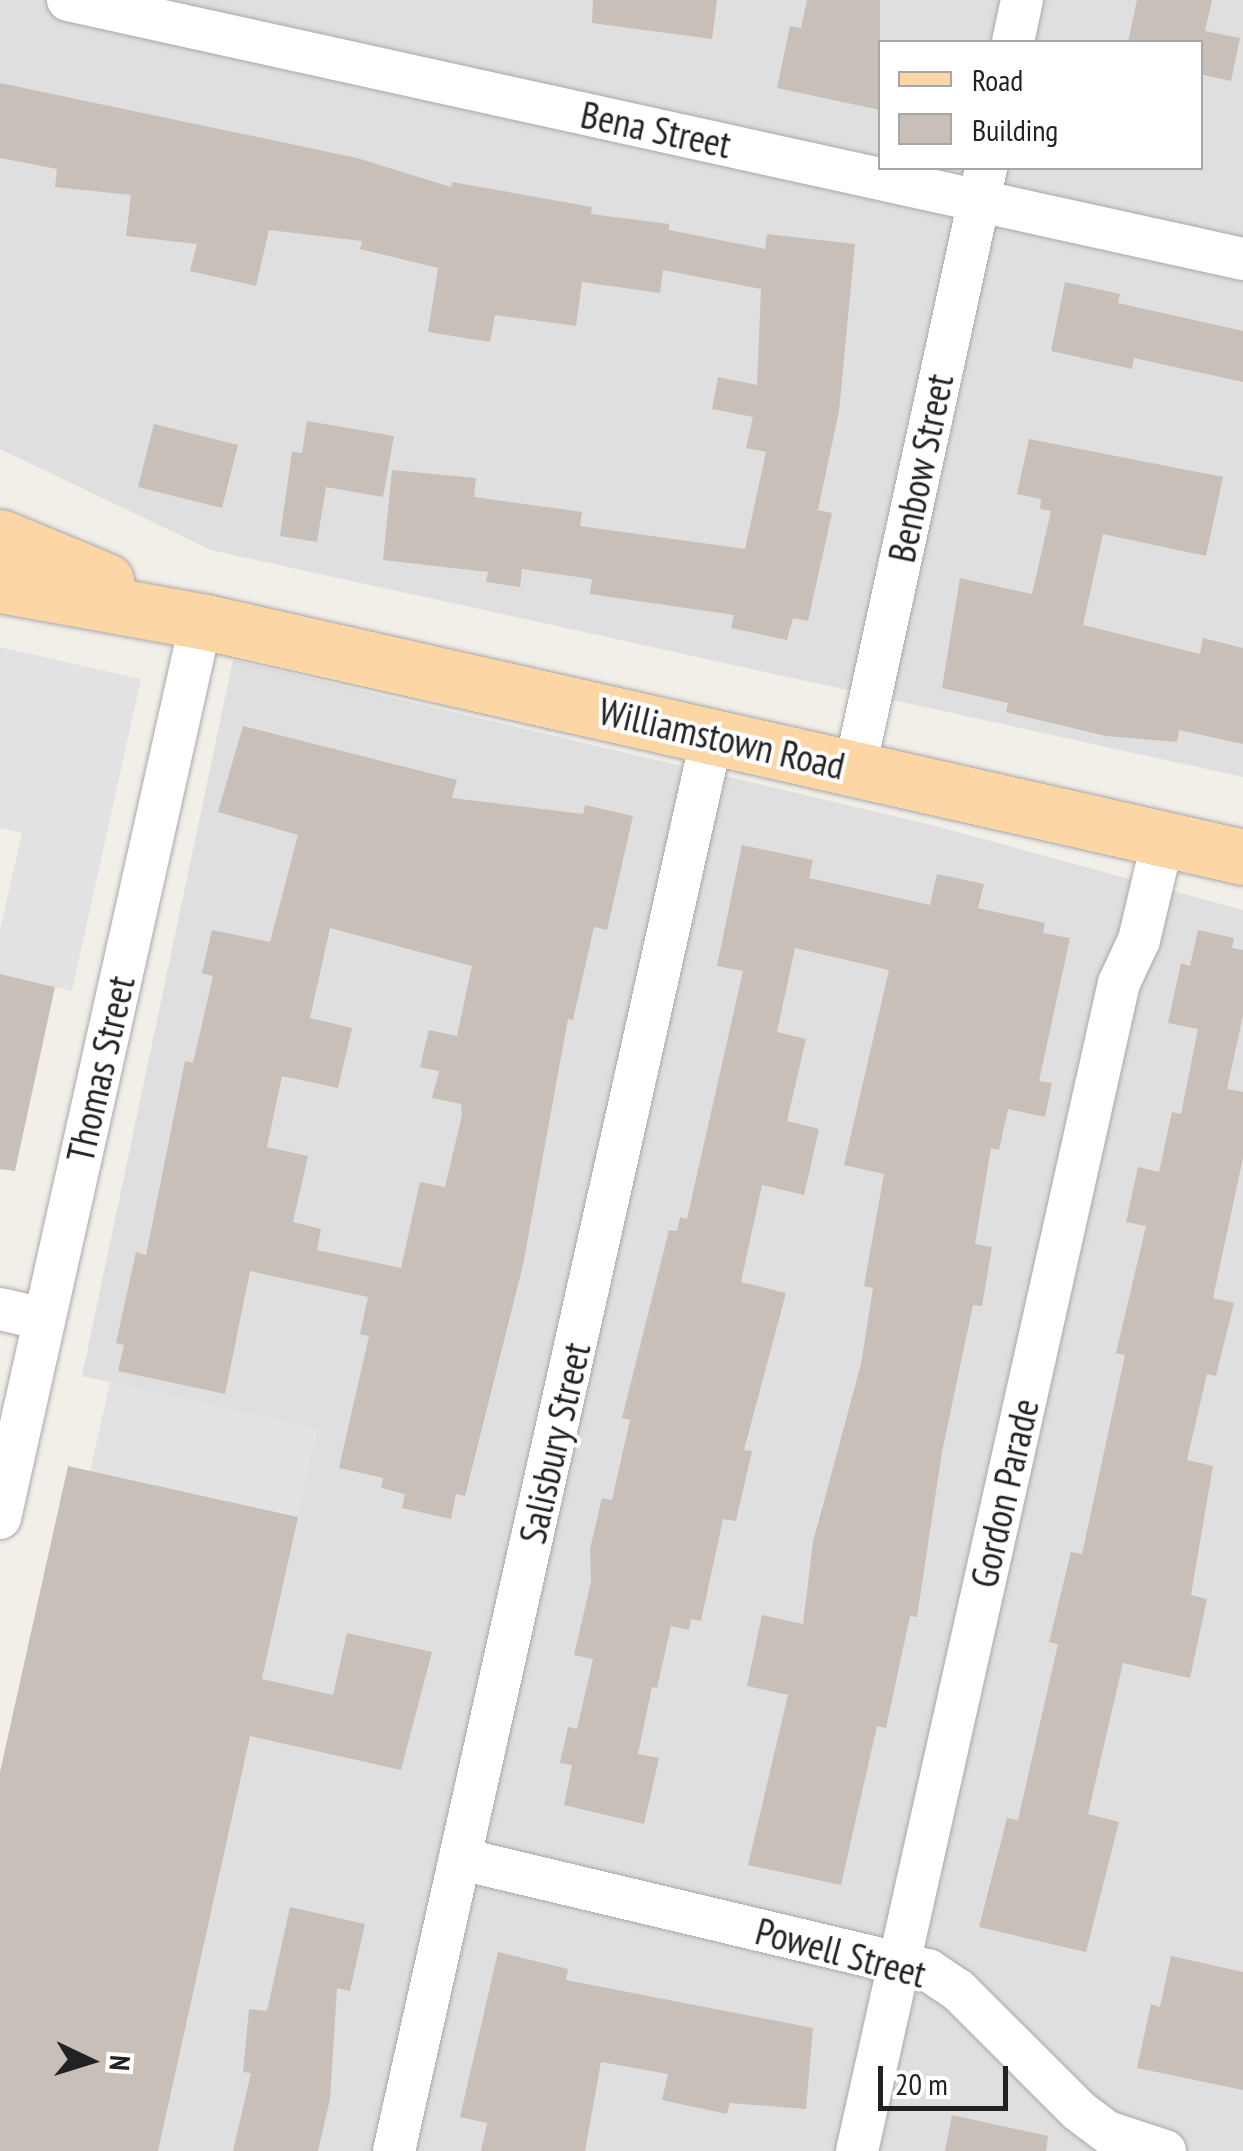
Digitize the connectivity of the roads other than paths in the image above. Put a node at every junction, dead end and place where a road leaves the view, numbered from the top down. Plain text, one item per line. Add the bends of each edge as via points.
1 (68, 0) edge
2 (1022, 0) edge
3 (1013, 40) edge
4 (878, 163) edge
5 (913, 170) edge
6 (983, 184) edge
7 (1243, 259) edge
8 (0, 537) edge
9 (0, 585) edge
10 (201, 621) junction
11 (712, 736) junction
12 (855, 768) junction
13 (1163, 839) junction
14 (1243, 857) edge
15 (0, 1309) edge
16 (44, 1319) junction
17 (0, 1518) edge
18 (461, 1859) junction
19 (900, 1960) junction
20 (394, 2151) edge
21 (858, 2151) edge
22 (1165, 2151) edge

1 - 4 street, Bena Street
2 - 3 street
5 - 6 street, Bena Street
6 - 7 street, Bena Street
6 - 12 street, Benbow Street
8 - 10 main road, Williamstown Road
9 - 10 main road, Williamstown Road
10 - 11 main road, Williamstown Road
10 - 16 street, Thomas Street
11 - 12 main road, Williamstown Road
11 - 18 street, Salisbury Street
12 - 13 main road, Williamstown Road
13 - 14 main road, Williamstown Road
13 - 19 street, Gordon Parade via 1139,940 1119,983
15 - 16 street
16 - 17 street, Thomas Street
18 - 19 street, Powell Street
18 - 20 street, Salisbury Street
19 - 21 street, Gordon Parade
19 - 22 street, Powell Street via 958,1990 1107,2132

